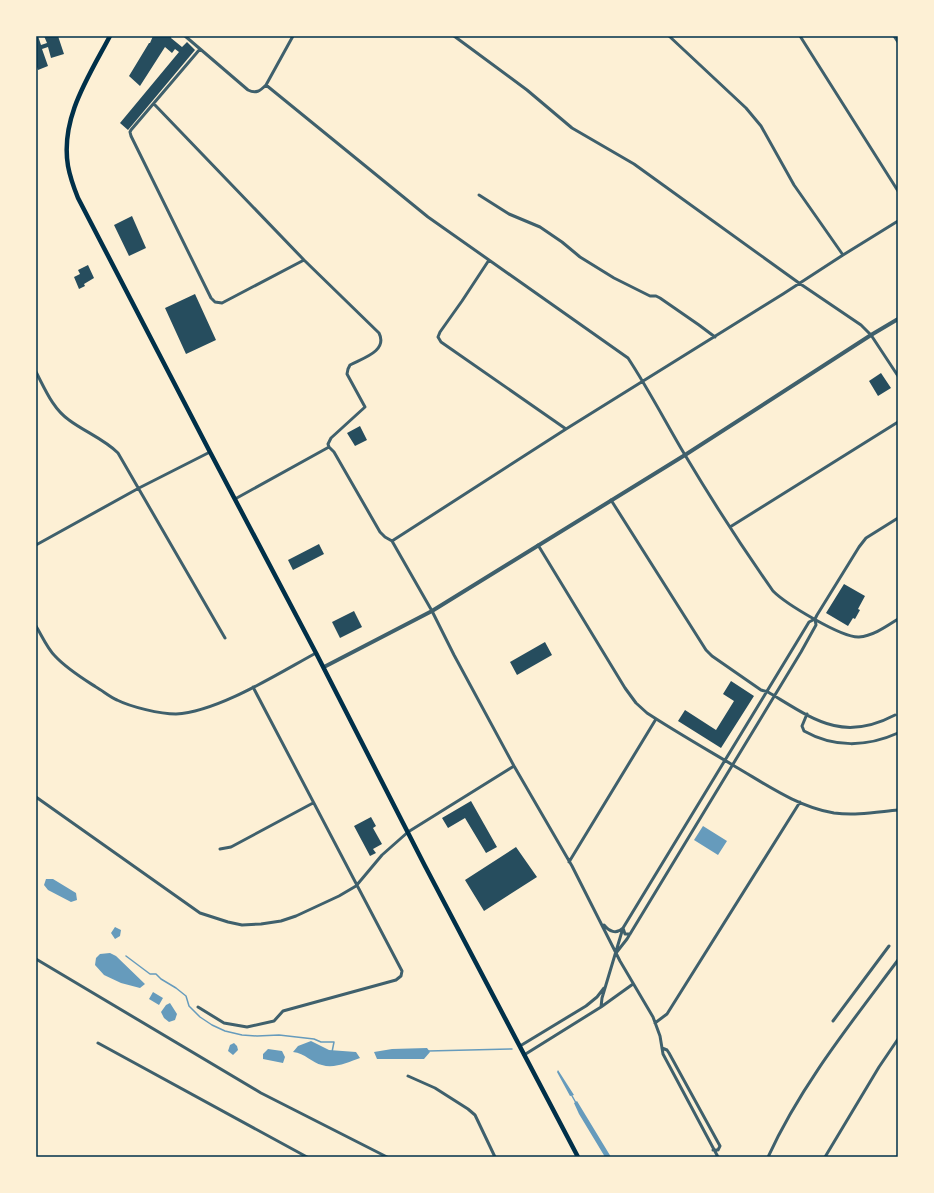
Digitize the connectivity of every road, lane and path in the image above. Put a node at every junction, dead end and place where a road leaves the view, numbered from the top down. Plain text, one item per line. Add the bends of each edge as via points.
1 (110, 36) edge
2 (185, 36) edge
3 (293, 36) edge
4 (454, 36) edge
5 (669, 36) edge
6 (800, 36) edge
7 (894, 36) edge
8 (898, 42) edge
9 (200, 49) junction
10 (266, 85) junction
11 (154, 104) junction
12 (898, 191) edge
13 (479, 195) dead end
14 (898, 221) edge
15 (843, 255) junction
16 (304, 260) junction
17 (489, 260) junction
18 (799, 284) junction
19 (898, 319) edge
20 (871, 335) junction
21 (715, 337) junction
22 (36, 372) edge
23 (898, 376) edge
24 (643, 382) junction
25 (898, 422) edge
26 (566, 429) junction
27 (329, 447) junction
28 (210, 452) junction
29 (685, 455) junction
30 (139, 488) junction
31 (235, 499) junction
32 (610, 500) junction
33 (898, 518) edge
34 (730, 527) junction
35 (392, 541) junction
36 (538, 545) junction
37 (36, 546) edge
38 (432, 611) junction
39 (815, 619) junction
40 (898, 619) edge
41 (36, 626) edge
42 (225, 638) dead end
43 (316, 653) junction
44 (324, 667) junction
45 (253, 687) junction
46 (768, 692) junction
47 (775, 696) junction
48 (807, 714) junction
49 (895, 715) dead end
50 (656, 719) junction
51 (898, 733) edge
52 (724, 760) junction
53 (733, 765) junction
54 (514, 766) junction
55 (36, 797) edge
56 (800, 802) junction
57 (313, 803) junction
58 (898, 810) edge
59 (689, 820) junction
60 (696, 826) junction
61 (408, 832) junction
62 (220, 849) dead end
63 (569, 862) junction
64 (356, 886) junction
65 (600, 920) junction
66 (622, 928) junction
67 (630, 934) junction
68 (889, 946) dead end
69 (616, 953) junction
70 (36, 959) edge
71 (898, 960) edge
72 (606, 984) junction
73 (633, 984) junction
74 (198, 1007) dead end
75 (601, 1007) junction
76 (833, 1021) dead end
77 (655, 1023) junction
78 (898, 1039) edge
79 (98, 1043) dead end
80 (520, 1046) junction
81 (662, 1048) junction
82 (524, 1055) junction
83 (408, 1076) dead end
84 (713, 1150) junction
85 (307, 1157) edge
86 (387, 1157) edge
87 (495, 1157) edge
88 (578, 1157) edge
89 (718, 1157) edge
90 (768, 1157) edge
91 (825, 1157) edge

1 - 28 main road via 72,113 67,147 68,166 87,215
2 - 9 street
3 - 10 street
4 - 18 street via 527,90 572,128 634,164
5 - 15 street via 746,108 761,126 794,185
6 - 12 street
7 - 8 street
9 - 10 street via 248,90 260,91
9 - 11 street
10 - 17 street via 428,217
11 - 16 street
11 - 16 street via 131,130 131,136 214,302 222,303
13 - 21 street via 509,214 540,227 580,257 614,278 650,296 660,298
14 - 15 street
15 - 18 street
16 - 27 street via 379,333 382,344 379,350 350,365 347,374 365,407 331,438
17 - 24 street via 628,358
17 - 26 street via 438,337 441,342
18 - 20 street via 861,325
18 - 21 street
19 - 20 street
20 - 23 street
20 - 29 street
21 - 24 street
22 - 30 street via 60,412 68,420 111,445 118,452
24 - 26 street
24 - 29 street
25 - 34 street
26 - 35 street
27 - 31 street
27 - 35 street via 380,532
28 - 30 street
28 - 31 main road
29 - 32 street
29 - 34 street
30 - 37 street
30 - 42 street
31 - 43 main road
32 - 36 street
32 - 46 street via 706,650 761,690
33 - 39 street via 866,538
34 - 39 street via 773,591 790,605
35 - 38 street
36 - 38 street
36 - 50 street via 629,693 636,703
38 - 44 street
38 - 54 street
39 - 40 street via 852,637 858,637 877,631
39 - 46 street via 809,622
39 - 47 street via 816,625
41 - 45 street via 48,647 64,665 116,700 131,706 176,714 219,703
43 - 44 main road
43 - 45 street
44 - 61 main road
45 - 57 street
46 - 47 street
46 - 52 street
47 - 48 street
47 - 53 street
48 - 49 street via 834,726 863,727
48 - 51 street via 802,726 804,731 837,744 866,744
50 - 52 street
50 - 63 street
52 - 53 street
52 - 59 street
53 - 56 street
53 - 60 street
54 - 61 street
54 - 63 street
55 - 64 street via 196,909 228,922 261,924 281,921
56 - 58 street via 833,813 858,814
56 - 77 street via 667,1014
57 - 62 street via 231,846
57 - 64 street
59 - 60 street via 694,821
59 - 66 street
60 - 67 street
61 - 64 street via 382,855
61 - 80 main road
63 - 65 street
64 - 74 street via 402,971 396,980 283,1011 274,1021 248,1027 224,1023
65 - 66 street via 606,928 614,932
65 - 69 street
66 - 67 street via 625,934
66 - 69 street
67 - 69 street
68 - 76 street
69 - 72 street
69 - 73 street
70 - 86 street via 261,1093
71 - 90 street via 812,1078
72 - 75 street
72 - 80 street via 597,997 586,1006
73 - 75 street
73 - 77 street
75 - 82 street
77 - 81 street
78 - 91 street
79 - 85 street
80 - 82 main road
81 - 84 street
81 - 84 street via 669,1053 720,1146 718,1150
82 - 88 main road
83 - 87 street via 435,1088 475,1115
84 - 89 street

